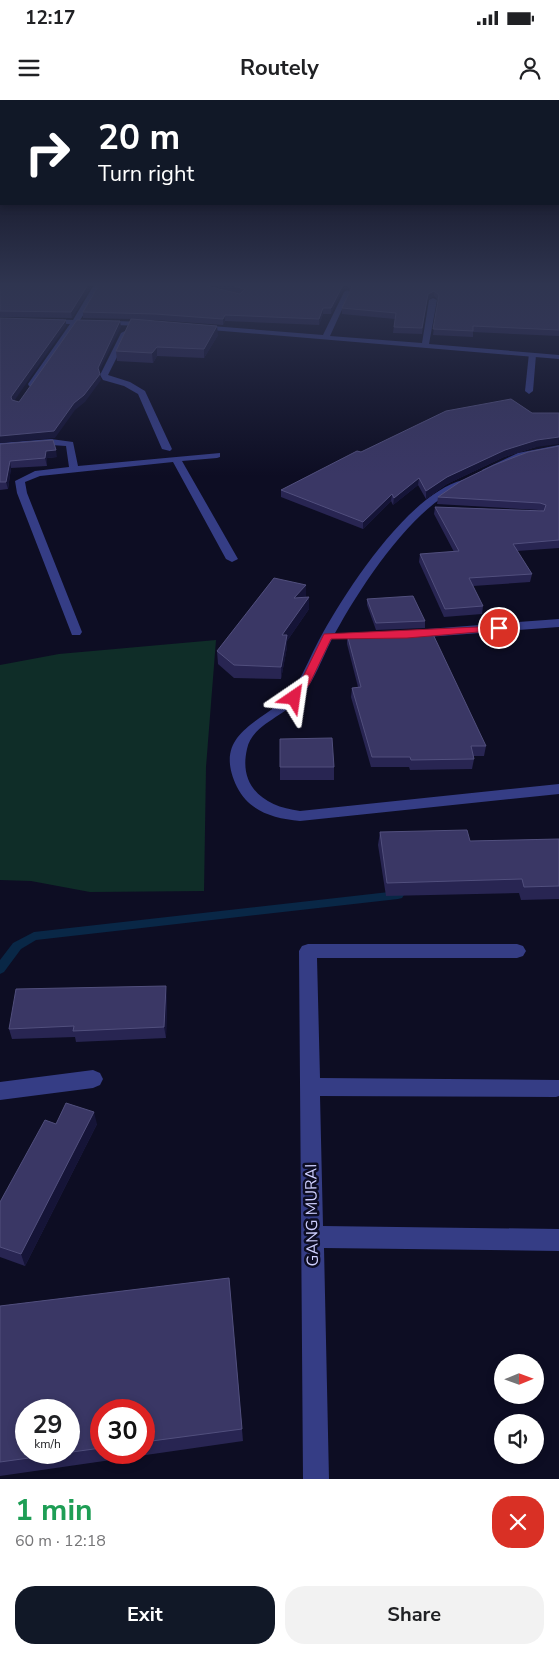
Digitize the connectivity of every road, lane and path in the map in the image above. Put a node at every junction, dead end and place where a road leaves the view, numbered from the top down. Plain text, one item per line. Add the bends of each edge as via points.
1 (57, 347) edge
2 (118, 347) edge
3 (442, 347) edge
4 (532, 355) junction
5 (559, 357) edge
6 (28, 391) edge
7 (529, 391) dead end
8 (0, 446) edge
9 (559, 448) edge
10 (167, 449) dead end
11 (217, 455) dead end
12 (176, 459) junction
13 (74, 469) junction
14 (424, 509) junction
15 (443, 510) edge
16 (232, 559) dead end
17 (559, 623) edge
18 (76, 632) dead end
19 (397, 635) edge
20 (327, 636) junction
21 (347, 636) edge
22 (559, 789) edge
23 (517, 951) dead end
24 (93, 1079) dead end
25 (310, 1087) junction
26 (556, 1088) dead end
27 (0, 1092) edge
28 (313, 1237) junction
29 (559, 1240) edge
30 (316, 1479) edge

1 - 6 street
2 - 10 street via 104,375 136,387 142,393
3 - 4 street
4 - 5 street
4 - 7 street
8 - 13 street via 51,442 70,444
9 - 14 street via 518,454 438,496
11 - 12 street
12 - 13 street
12 - 16 street
13 - 18 street via 38,474 20,481
14 - 15 street
14 - 20 street via 389,544
17 - 19 street
20 - 21 street
20 - 22 street via 305,683 294,698 283,710 253,728 242,741 237,763 242,782 248,796 261,806 282,814 300,816
23 - 25 street, GANG MURAI via 308,950
24 - 27 street
25 - 26 street
25 - 28 street, GANG MURAI
28 - 29 street
28 - 30 street, GANG MURAI

